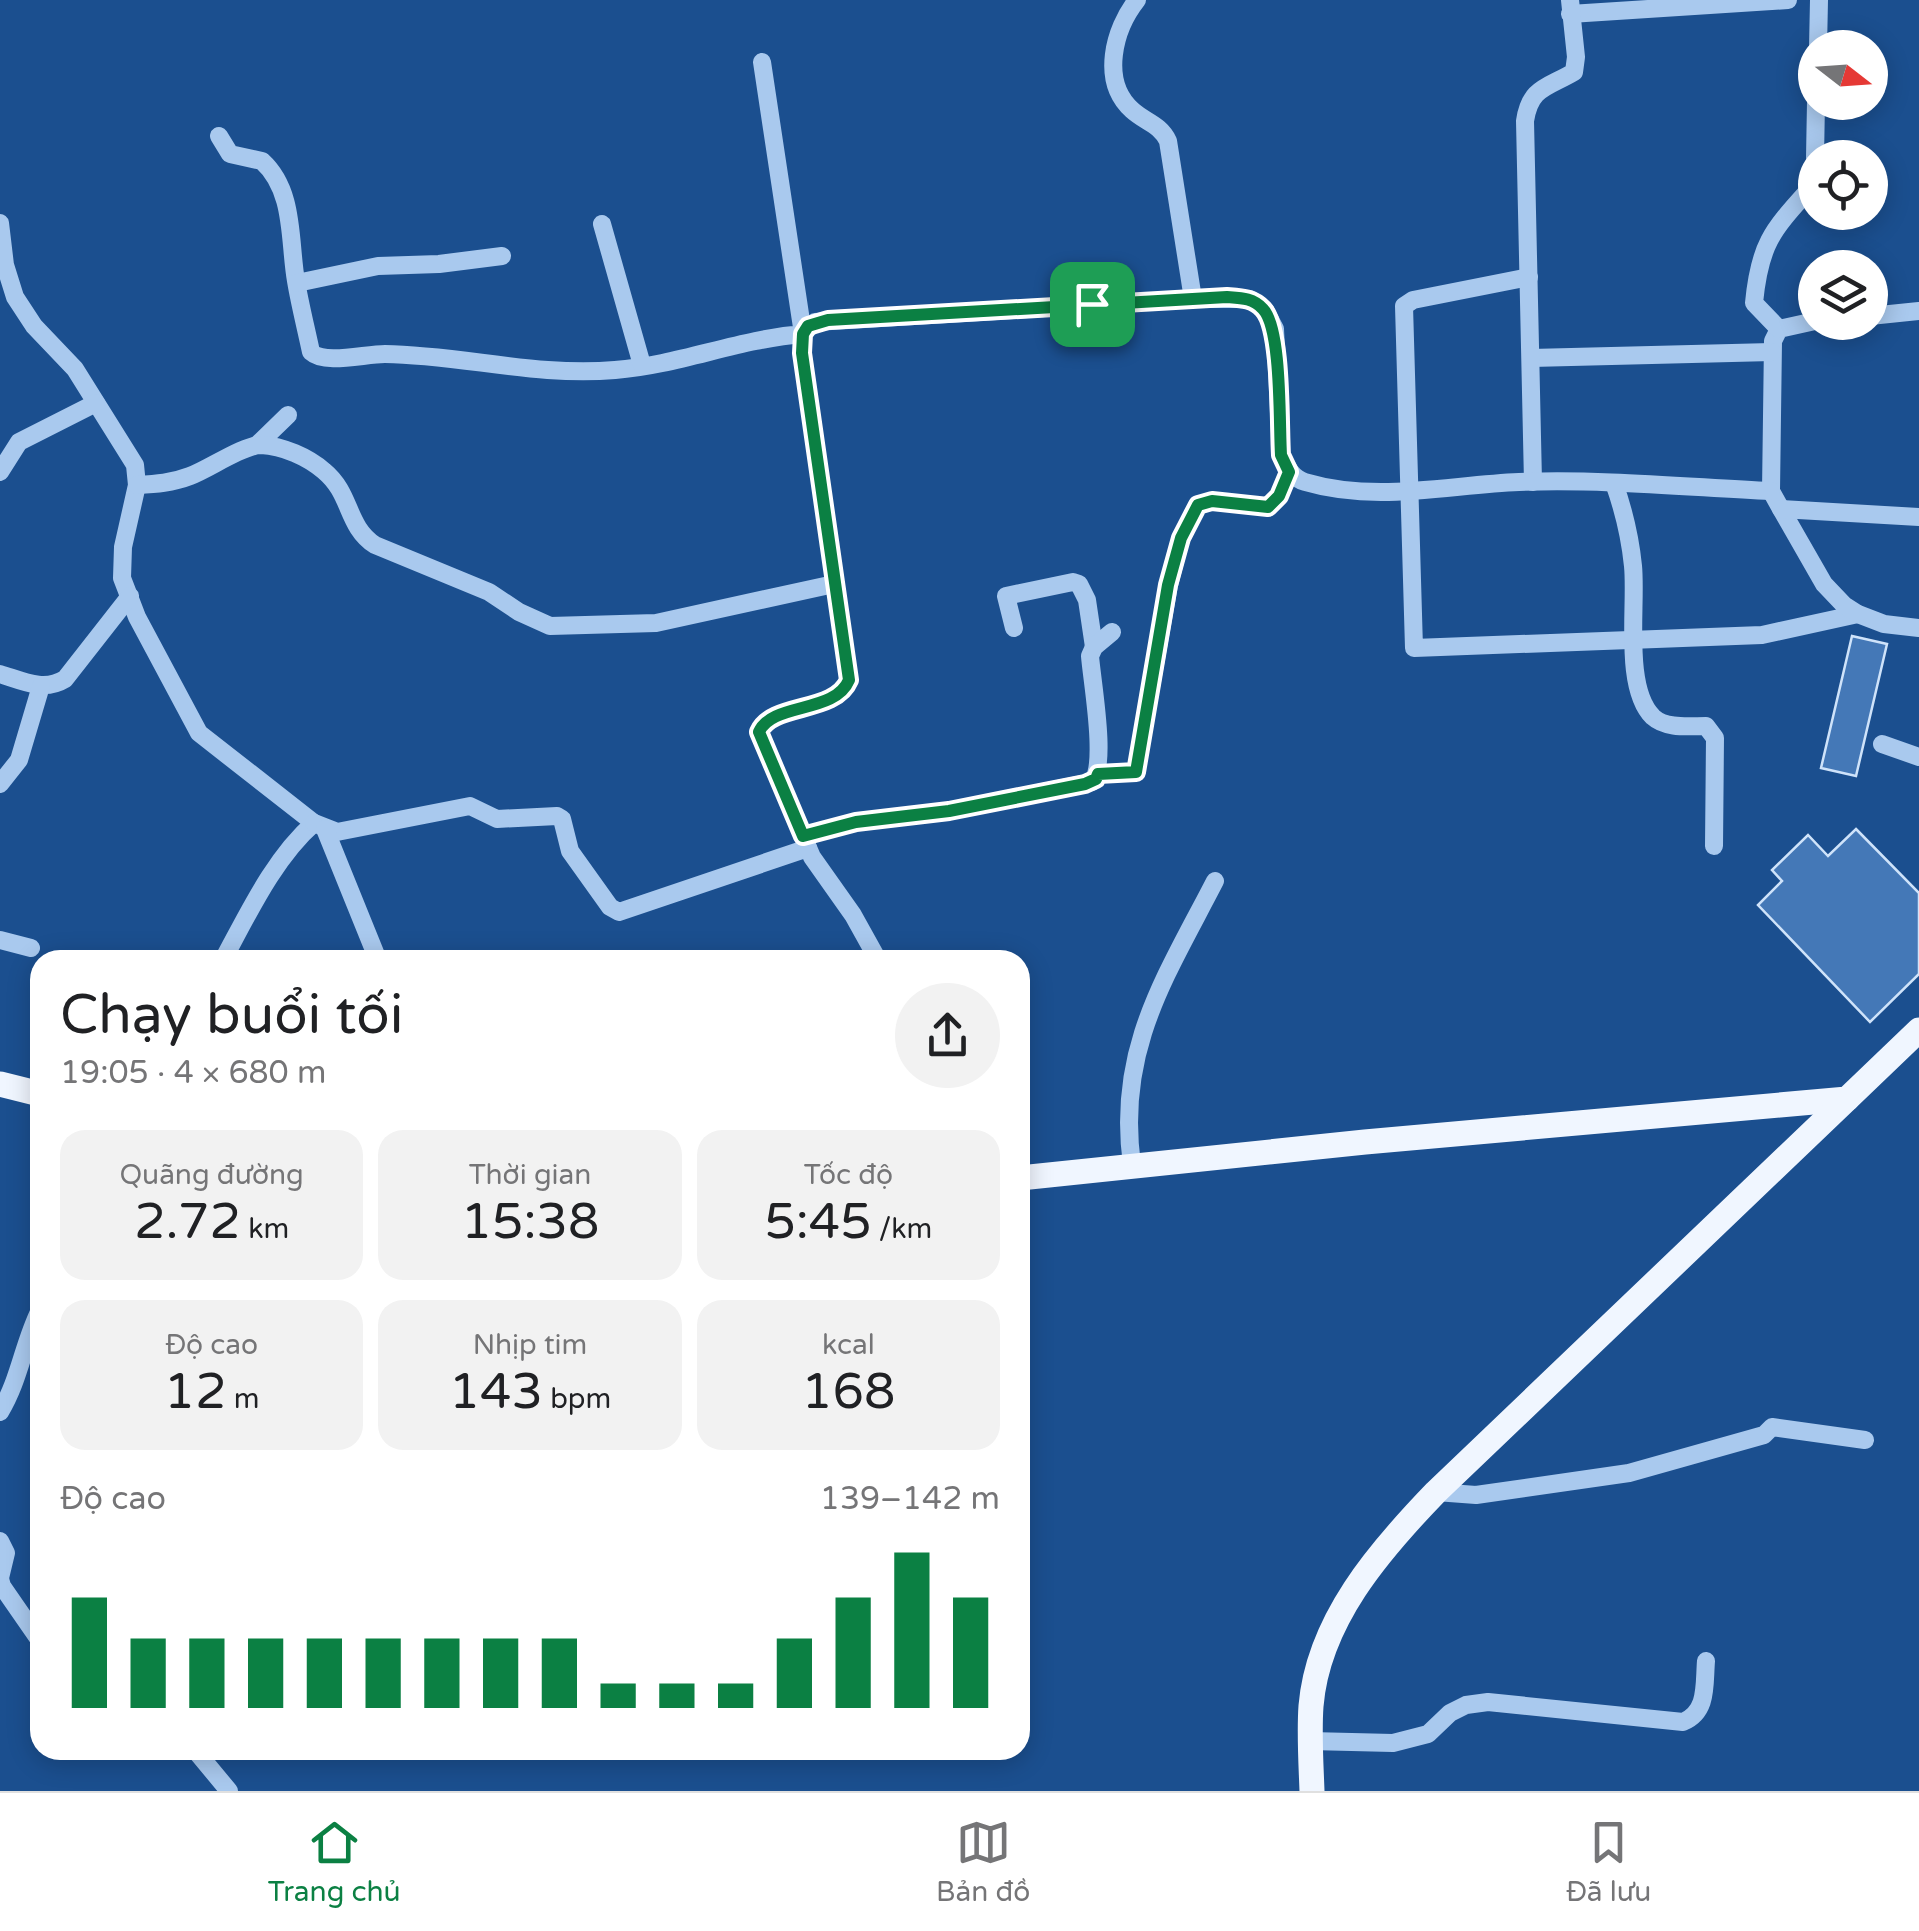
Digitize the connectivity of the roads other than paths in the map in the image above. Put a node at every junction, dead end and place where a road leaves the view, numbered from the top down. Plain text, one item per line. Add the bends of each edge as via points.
1 (1137, 0) edge
2 (1788, 0) edge
3 (1819, 0) edge
4 (1570, 7) edge
5 (1818, 30) edge
6 (762, 62) dead end
7 (219, 136) dead end
8 (1798, 202) edge
9 (0, 223) edge
10 (602, 224) dead end
11 (502, 256) dead end
12 (1529, 277) junction
13 (296, 283) junction
14 (1193, 299) junction
15 (7, 301) edge
16 (1919, 311) edge
17 (1888, 314) edge
18 (1798, 325) edge
19 (1779, 328) junction
20 (803, 334) junction
21 (1772, 352) junction
22 (1531, 358) junction
23 (642, 365) junction
24 (96, 404) junction
25 (288, 415) dead end
26 (257, 445) junction
27 (0, 472) edge
28 (1289, 472) junction
29 (1534, 482) junction
30 (1614, 483) junction
31 (137, 485) junction
32 (1772, 490) junction
33 (1408, 492) junction
34 (1780, 508) junction
35 (1919, 518) edge
36 (834, 584) junction
37 (130, 596) junction
38 (1858, 614) junction
39 (1014, 628) dead end
40 (1919, 628) edge
41 (1112, 632) dead end
42 (1632, 640) junction
43 (1094, 647) junction
44 (0, 674) edge
45 (41, 686) junction
46 (1882, 744) dead end
47 (1919, 757) edge
48 (1098, 774) junction
49 (0, 784) edge
50 (320, 826) junction
51 (805, 842) junction
52 (1714, 846) dead end
53 (1215, 881) dead end
54 (0, 940) edge
55 (32, 948) dead end
56 (229, 950) edge
57 (374, 950) edge
58 (872, 950) edge
59 (1919, 1030) edge
60 (0, 1084) edge
61 (30, 1092) edge
62 (1847, 1099) junction
63 (1132, 1166) junction
64 (1030, 1177) edge
65 (30, 1336) edge
66 (0, 1412) edge
67 (1865, 1440) dead end
68 (1436, 1492) junction
69 (0, 1541) edge
70 (0, 1578) edge
71 (30, 1627) edge
72 (1706, 1662) dead end
73 (1310, 1741) junction
74 (203, 1760) edge
75 (229, 1791) edge
76 (1312, 1791) edge

1 - 14 street via 1120,23 1114,69 1122,98 1168,141
2 - 4 street
3 - 5 street
4 - 12 street via 1574,72 1528,101
6 - 20 street
7 - 13 street via 230,154 262,161 279,185
8 - 19 street via 1775,228 1758,264 1754,303
9 - 15 street
10 - 23 street
11 - 13 street via 378,266
12 - 22 street
12 - 33 street via 1404,306
13 - 23 street via 311,352 325,360 412,355 553,371
14 - 20 street via 828,320
14 - 28 street via 1250,300 1264,310 1274,329 1281,455
15 - 24 street via 75,369
16 - 17 street
18 - 19 street
19 - 21 street
20 - 23 street
20 - 36 street
21 - 22 street
21 - 32 street
22 - 29 street
24 - 27 street via 19,442
24 - 31 street via 136,465
25 - 26 street
26 - 31 street via 167,484
26 - 36 street via 298,454 332,477 356,529 375,545 490,592 550,626 656,623
28 - 33 street via 1301,482 1348,491
28 - 48 street via 1268,507 1198,505 1168,585 1136,772
29 - 30 street
29 - 33 street
30 - 32 street
30 - 42 street via 1628,520 1636,607
31 - 37 street via 122,578
32 - 34 street
33 - 42 street via 1414,648
34 - 35 street
34 - 38 street via 1824,584
36 - 51 street via 848,686 768,720 759,732
37 - 45 street via 65,679
37 - 50 street via 199,733
38 - 40 street
38 - 42 street via 1762,635
39 - 43 street via 1006,596 1072,582 1087,600
41 - 43 street
42 - 52 street via 1644,703 1654,719 1706,726 1715,738
43 - 48 street
44 - 45 street
45 - 49 street via 19,760
46 - 47 street
48 - 51 street via 1085,784 949,811 856,822
50 - 51 street via 337,832 470,806 496,819 558,816 570,851 610,908 620,912
50 - 56 street via 297,840
50 - 57 street
51 - 58 street
53 - 63 street via 1147,1013 1132,1092
54 - 55 street
59 - 62 main road
60 - 61 main road
62 - 63 main road
62 - 68 main road
63 - 64 main road
65 - 66 street
67 - 68 street via 1772,1427 1764,1435 1629,1473 1476,1495
68 - 73 main road via 1384,1550 1331,1629 1311,1703
69 - 70 street via 6,1554
70 - 71 street
72 - 73 street via 1701,1709 1684,1722 1488,1702 1450,1713 1428,1734 1393,1742
73 - 76 main road
74 - 75 street

